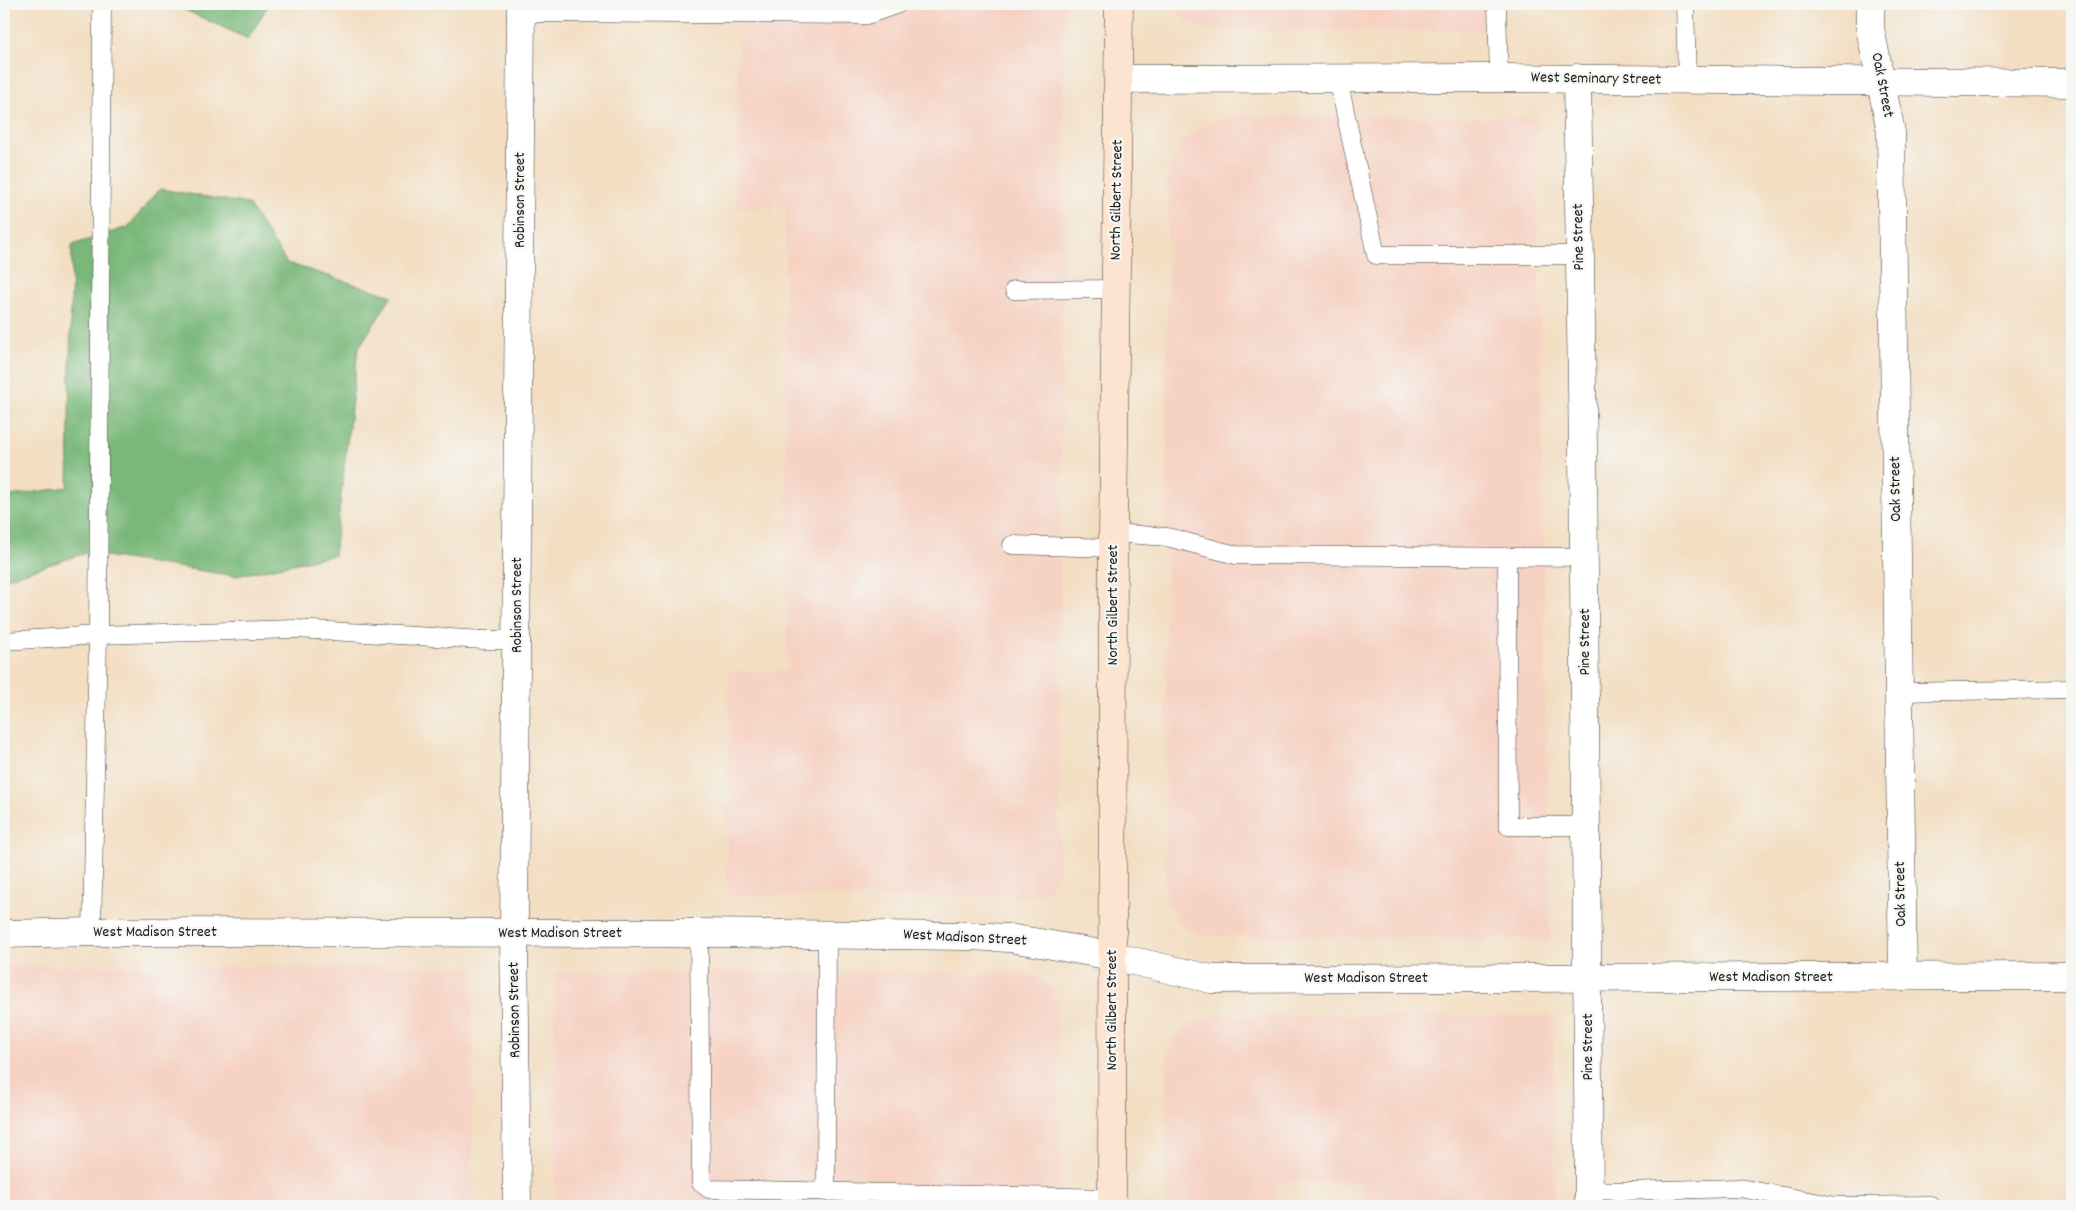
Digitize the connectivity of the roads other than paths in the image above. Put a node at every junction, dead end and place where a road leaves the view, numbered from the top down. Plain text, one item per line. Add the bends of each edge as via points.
1 (102, 4) edge
2 (898, 4) edge
3 (1119, 4) edge
4 (1497, 4) edge
5 (1685, 4) edge
6 (1870, 4) edge
7 (521, 8) edge
8 (1499, 78) junction
9 (1577, 78) junction
10 (1338, 79) junction
11 (1119, 80) junction
12 (1687, 80) junction
13 (1880, 81) junction
14 (2072, 83) edge
15 (1580, 255) junction
16 (1116, 289) junction
17 (1014, 290) dead end
18 (1113, 540) junction
19 (1012, 545) dead end
20 (1506, 556) junction
21 (1584, 557) junction
22 (98, 634) junction
23 (516, 640) junction
24 (4, 641) edge
25 (2072, 689) edge
26 (1899, 692) junction
27 (1586, 826) junction
28 (92, 932) junction
29 (514, 932) junction
30 (699, 932) junction
31 (4, 934) edge
32 (827, 934) junction
33 (1112, 956) junction
34 (2072, 976) edge
35 (1588, 977) junction
36 (1903, 977) junction
37 (826, 1192) junction
38 (1590, 1198) edge
39 (1112, 1202) edge
40 (1931, 1205) dead end
41 (517, 1206) edge

1 - 22 lane
2 - 7 lane via 867,15
3 - 11 main road, North Gilbert Street
4 - 8 lane
5 - 12 lane
6 - 13 street, Oak Street via 1870,28
7 - 23 street, Robinson Street
8 - 9 street, West Seminary Street
8 - 10 street, West Seminary Street
9 - 12 street, West Seminary Street
9 - 15 street, Pine Street
10 - 11 street, West Seminary Street
10 - 15 lane via 1376,255
11 - 16 main road, North Gilbert Street
12 - 13 street, West Seminary Street
13 - 14 street, West Seminary Street
13 - 26 street, Oak Street via 1891,132
15 - 21 street, Pine Street
16 - 17 lane
16 - 18 main road, North Gilbert Street
18 - 19 lane
18 - 20 lane via 1167,537 1236,555
18 - 33 main road, North Gilbert Street
20 - 21 lane
20 - 27 lane via 1508,826
21 - 27 street, Pine Street
22 - 23 lane via 295,629
22 - 24 lane
22 - 28 lane
23 - 29 street, Robinson Street
25 - 26 lane
26 - 36 street, Oak Street
27 - 35 street, Pine Street
28 - 29 street, West Madison Street
28 - 31 street, West Madison Street
29 - 30 street, West Madison Street
29 - 41 street, Robinson Street
30 - 32 street, West Madison Street
30 - 37 lane via 700,1183 709,1189
32 - 33 street, West Madison Street via 1009,938
32 - 37 lane
33 - 35 street, West Madison Street via 1210,978
33 - 39 main road, North Gilbert Street
34 - 36 street, West Madison Street
35 - 36 street, West Madison Street
35 - 38 street, Pine Street
37 - 39 lane
38 - 40 lane via 1623,1192 1740,1188 1836,1206

